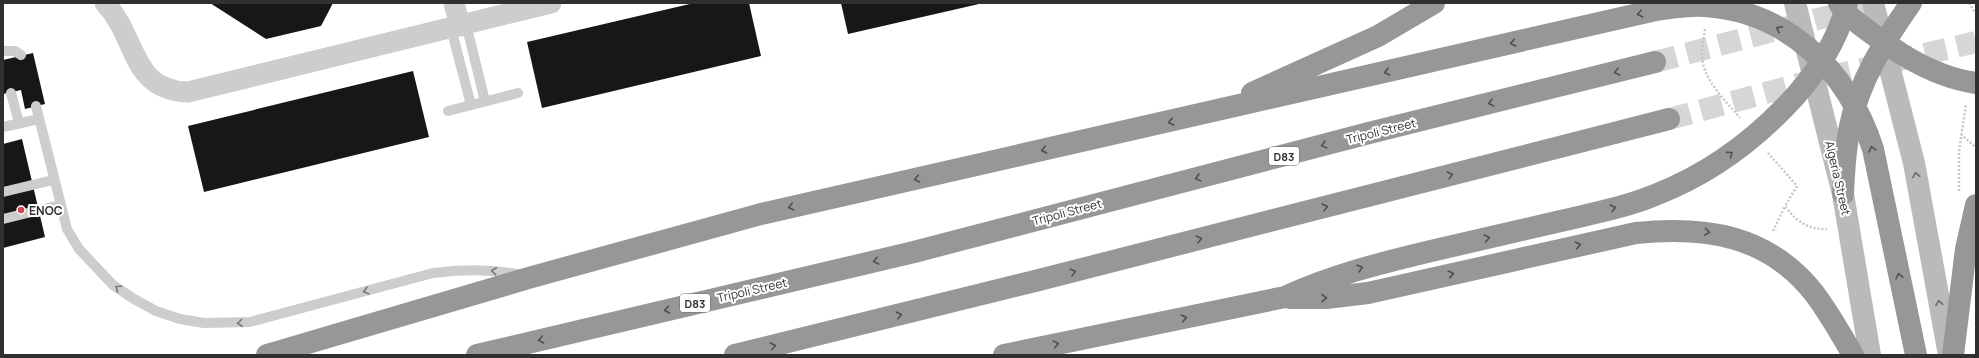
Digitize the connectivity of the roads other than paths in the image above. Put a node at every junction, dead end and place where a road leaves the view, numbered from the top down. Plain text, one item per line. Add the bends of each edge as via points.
1 (105, 3) edge
2 (454, 3) edge
3 (551, 3) edge
4 (1434, 3) edge
5 (1795, 3) edge
6 (1873, 3) edge
7 (1911, 3) edge
8 (1843, 6) edge
9 (459, 26) junction
10 (1885, 43) junction
11 (3, 51) edge
12 (21, 55) dead end
13 (1814, 60) junction
14 (1655, 62) tunnel mouth
15 (1976, 83) edge
16 (11, 92) dead end
17 (518, 93) dead end
18 (485, 101) junction
19 (471, 105) junction
20 (36, 106) dead end
21 (1855, 106) junction
22 (448, 110) dead end
23 (1209, 113) junction
24 (1669, 119) tunnel mouth
25 (39, 120) junction
26 (19, 123) junction
27 (3, 127) edge
28 (53, 180) junction
29 (3, 192) edge
30 (1843, 194) junction
31 (60, 205) junction
32 (1976, 205) edge
33 (3, 219) edge
34 (532, 277) junction
35 (1285, 298) junction
36 (267, 355) edge
37 (477, 355) edge
38 (735, 355) edge
39 (1004, 355) edge
40 (1853, 355) edge
41 (1870, 355) edge
42 (1916, 355) edge
43 (1949, 355) edge
44 (1953, 355) edge

1 - 9 street via 121,24 146,76 164,89 176,92 188,92
2 - 9 street
3 - 9 street
4 - 23 highway via 1378,36
5 - 13 main road, Algeria Street
6 - 10 main road
7 - 10 highway
8 - 10 highway
8 - 13 highway via 1828,51
9 - 18 lane
9 - 19 lane
10 - 15 highway via 1928,68 1953,78
10 - 21 highway
43 -> 10 main road via 1914,163
11 - 12 lane via 15,51
13 - 21 highway via 1844,88
13 -> 23 highway via 1785,31 1761,19 1740,12 1704,6 1682,6
13 - 30 main road, Algeria Street
35 -> 13 highway via 1325,280 1367,266 1615,208 1654,196 1702,172 1769,123 1791,101
14 -> 37 highway, Tripoli Street / D83 via 1377,131 914,252
16 - 26 lane
17 - 18 lane
18 - 19 lane
19 - 22 lane
20 - 25 lane
21 - 30 highway via 1845,160
42 -> 21 highway via 1873,149
23 -> 34 highway via 761,214
38 -> 24 highway
25 - 26 lane
25 - 28 lane
26 - 27 lane
28 - 29 lane
28 - 31 lane
30 - 41 main road, Algeria Street
31 - 33 lane
34 -> 31 lane via 483,270 439,272 250,322 204,323 156,311 113,285 79,249 67,229
32 - 44 highway via 1966,249
34 - 36 highway
39 -> 35 highway
35 -> 40 highway via 1347,296 1636,233 1693,230 1722,234 1747,243 1772,256 1794,273 1813,292 1830,315

